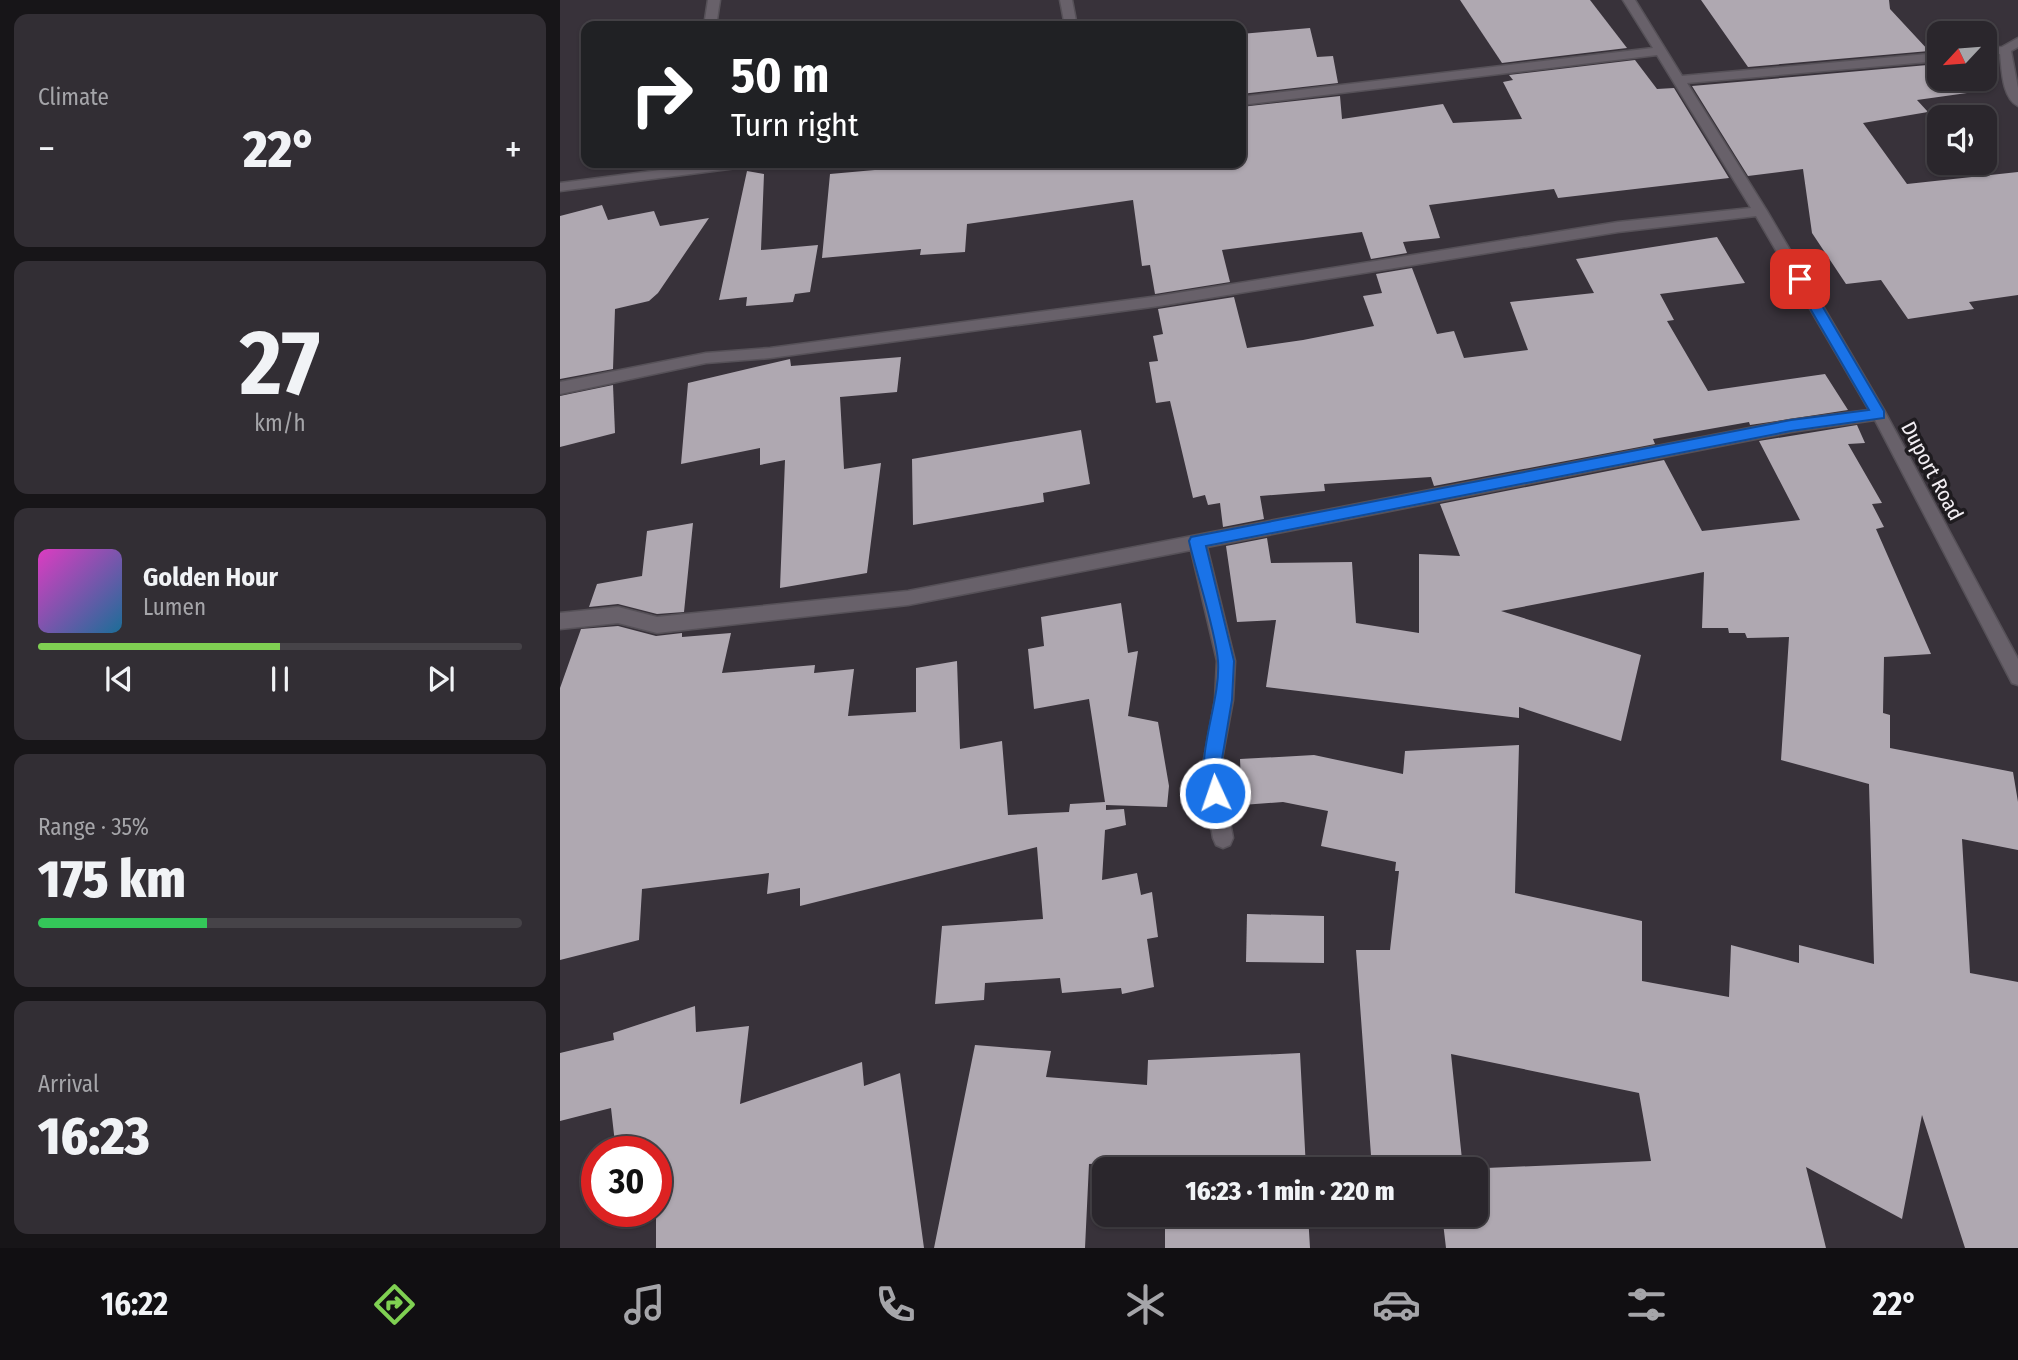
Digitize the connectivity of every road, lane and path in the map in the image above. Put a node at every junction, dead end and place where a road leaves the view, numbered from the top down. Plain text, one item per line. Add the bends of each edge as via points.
1 (714, 0) edge
2 (1066, 0) edge
3 (1629, 0) edge
4 (711, 21) edge
5 (1070, 21) edge
6 (2018, 43) edge
7 (2005, 50) junction
8 (1659, 51) junction
9 (1997, 51) edge
10 (1927, 58) edge
11 (1678, 80) junction
12 (1246, 100) edge
13 (2018, 102) edge
14 (706, 168) edge
15 (560, 187) edge
16 (1760, 211) junction
17 (560, 388) edge
18 (1879, 414) junction
19 (1197, 541) junction
20 (560, 621) edge
21 (2018, 677) edge
22 (1223, 838) dead end

1 - 4 street
2 - 5 street
3 - 8 street, Duport Road
6 - 7 street
7 - 9 street
7 - 13 street via 2010,85
8 - 11 street, Duport Road
8 - 12 street
10 - 11 street
11 - 16 street, Duport Road
14 - 15 street
16 - 17 street via 1618,227 1146,303 706,358
16 - 18 street, Duport Road
18 - 19 street via 1791,426
18 - 21 street, Duport Road
19 - 20 street via 908,598 657,625 618,615
19 - 22 street via 1226,661 1212,771

